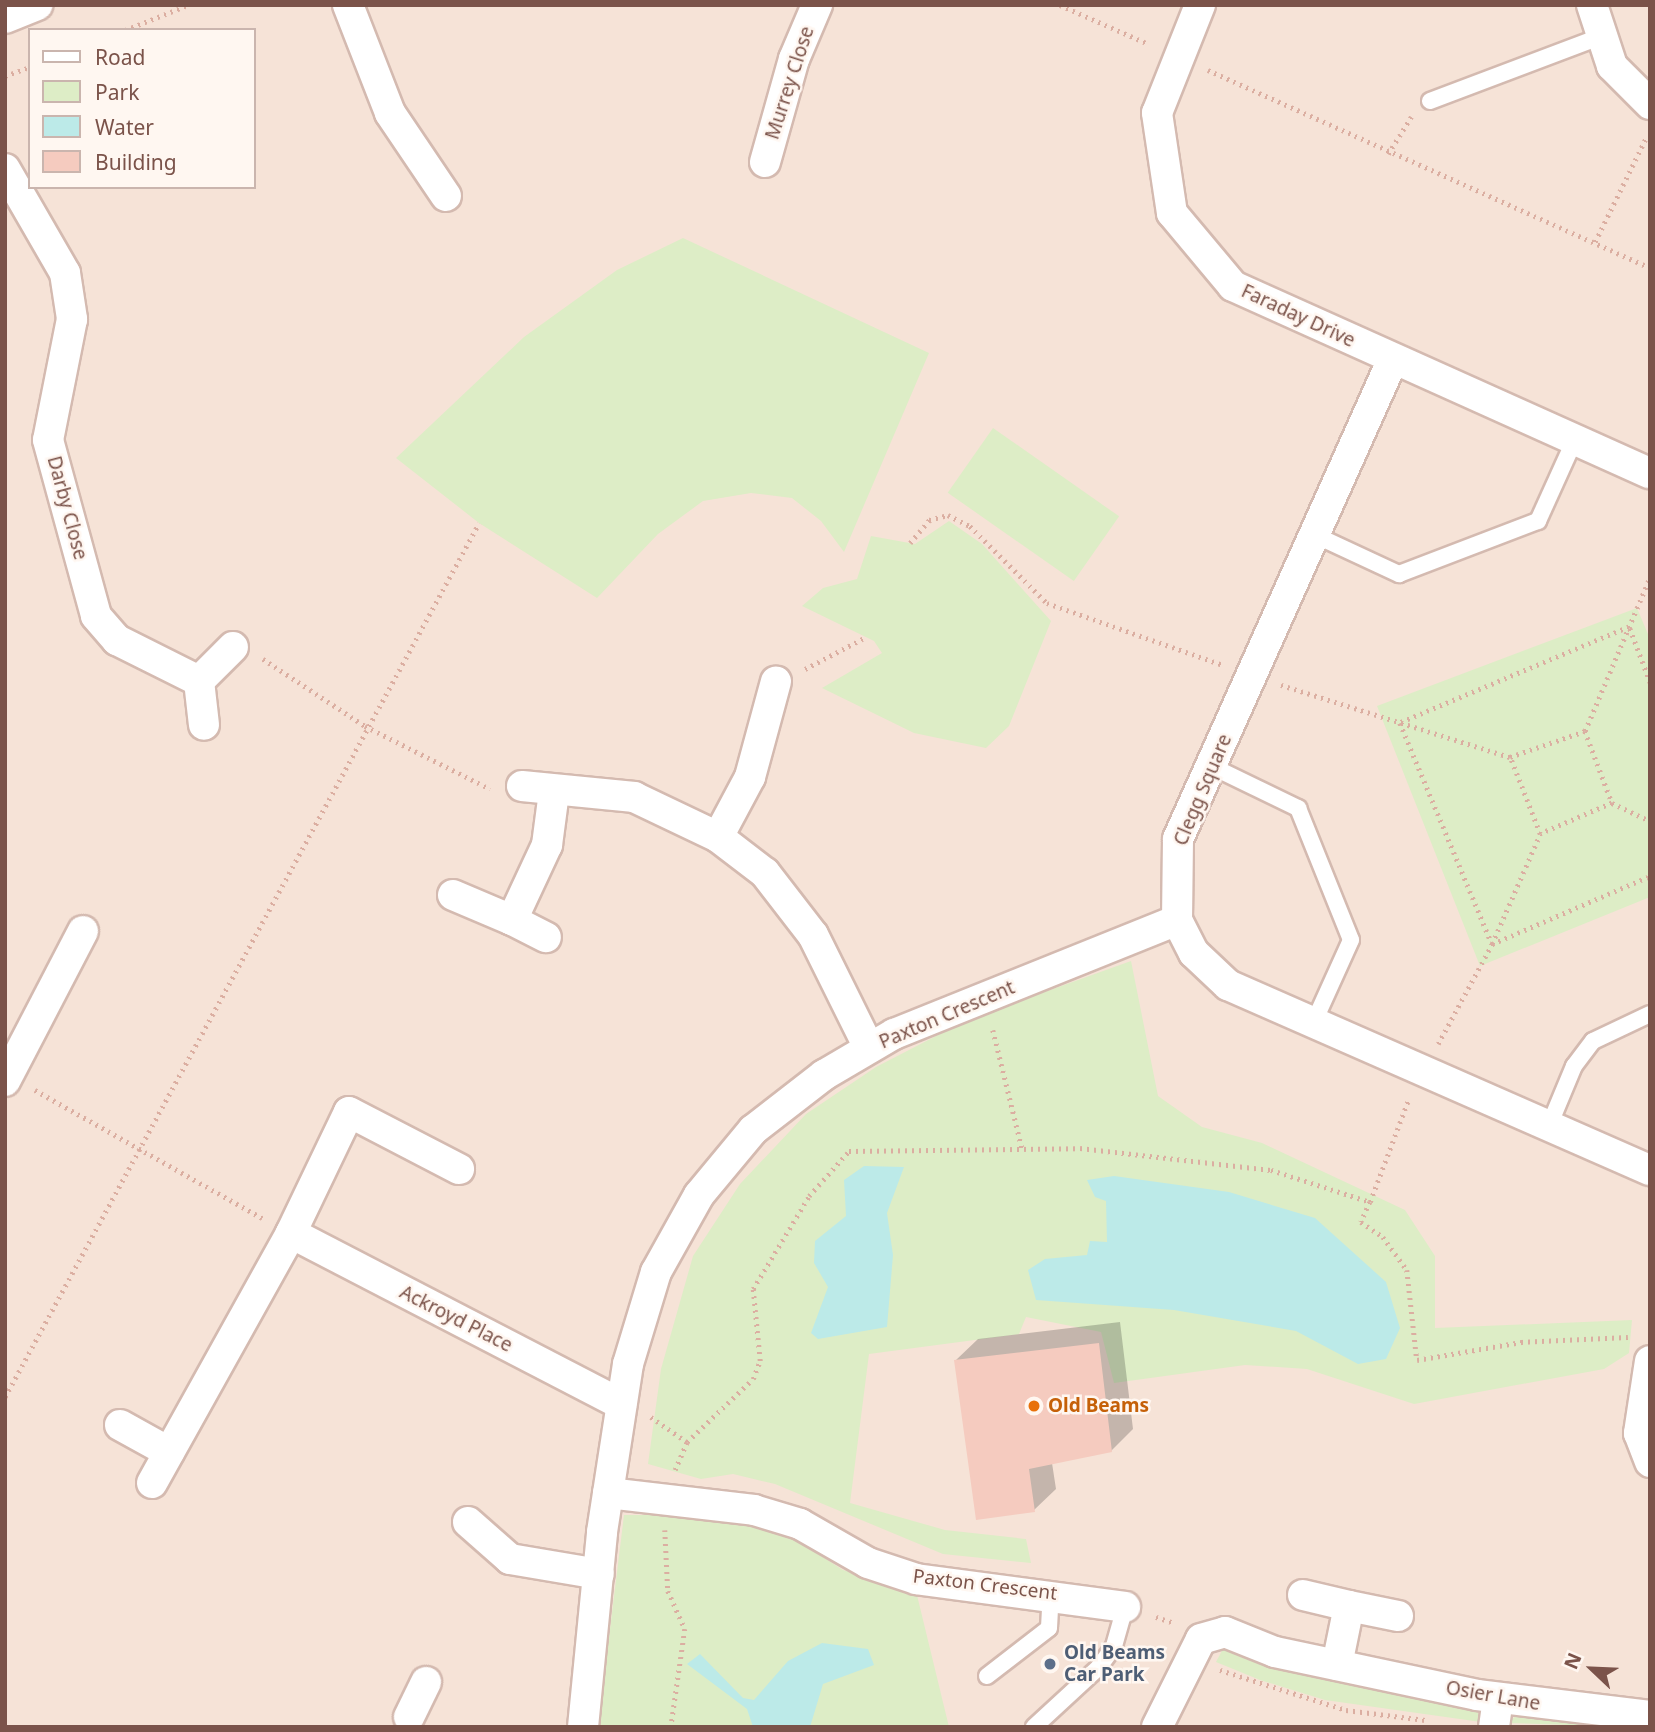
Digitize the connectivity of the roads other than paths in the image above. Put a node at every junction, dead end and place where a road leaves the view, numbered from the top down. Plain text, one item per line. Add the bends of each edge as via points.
1 (38, 5) edge
2 (348, 5) edge
3 (817, 5) edge
4 (1592, 5) edge
5 (1194, 7) edge
6 (5, 18) edge
7 (1602, 36) junction
8 (1430, 101) road end
9 (1650, 104) edge
10 (765, 162) dead end
11 (5, 169) edge
12 (446, 196) dead end
13 (1393, 359) junction
14 (1574, 439) junction
15 (1650, 473) edge
16 (1315, 535) junction
17 (233, 647) road end
18 (199, 681) junction
19 (776, 681) road end
20 (204, 725) dead end
21 (1211, 766) junction
22 (523, 786) road end
23 (554, 792) junction
24 (718, 837) junction
25 (453, 895) dead end
26 (512, 920) junction
27 (1177, 920) junction
28 (83, 931) dead end
29 (546, 937) dead end
30 (1650, 1014) edge
31 (1314, 1022) junction
32 (869, 1048) junction
33 (6, 1077) edge
34 (1549, 1126) junction
35 (459, 1169) dead end
36 (1650, 1170) edge
37 (291, 1233) junction
38 (1644, 1349) edge
39 (621, 1404) junction
40 (120, 1425) dead end
41 (169, 1452) junction
42 (1650, 1462) edge
43 (152, 1483) dead end
44 (608, 1493) junction
45 (468, 1522) dead end
46 (599, 1574) junction
47 (1051, 1593) junction
48 (1303, 1595) dead end
49 (1349, 1606) junction
50 (1125, 1607) joint
51 (1398, 1616) dead end
52 (1337, 1665) junction
53 (987, 1676) dead end
54 (426, 1682) dead end
55 (1496, 1713) edge
56 (1650, 1716) edge
57 (414, 1724) edge
58 (583, 1727) edge
59 (1034, 1727) edge
60 (1157, 1727) edge

1 - 6 street
2 - 12 street via 390,113
3 - 10 street, Murrey Close via 794,60
4 - 7 street
5 - 13 street, Faraday Drive via 1157,113 1172,213 1233,286
7 - 8 lane
7 - 9 street via 1612,66
11 - 18 street, Darby Close via 65,273 72,319 48,440 96,616 117,640
13 - 14 street, Faraday Drive
13 - 16 street, Clegg Square
14 - 15 street, Faraday Drive
14 - 16 lane via 1538,522 1399,574
16 - 21 street, Clegg Square
17 - 18 street
18 - 20 street
19 - 24 street via 750,777
21 - 27 street, Clegg Square via 1178,839
21 - 31 lane via 1298,808 1351,940
22 - 23 street
23 - 24 street via 634,797
23 - 26 street via 547,845
24 - 32 street via 765,873 813,935
25 - 26 street
26 - 29 street
27 - 31 street, Clegg Square via 1194,953 1228,985
27 - 32 street, Paxton Crescent
28 - 33 street
30 - 34 lane via 1593,1041 1574,1066
31 - 34 street, Clegg Square
32 - 39 street, Paxton Crescent via 753,1130 699,1195 656,1272
34 - 36 street, Clegg Square
35 - 37 street via 349,1112
37 - 39 street, Ackroyd Place
37 - 41 street
38 - 42 street via 1639,1433
39 - 44 street, Paxton Crescent
40 - 41 street
41 - 43 street
44 - 46 street, Paxton Crescent
44 - 47 street, Paxton Crescent via 754,1510 800,1524 868,1563 916,1579
45 - 46 street via 510,1559
46 - 58 street, Paxton Crescent
47 - 50 street, Paxton Crescent
47 - 53 lane via 1049,1628
48 - 49 street
49 - 51 street
49 - 52 street
50 - 59 lane via 1106,1656 1080,1690
52 - 55 street, Osier Lane
52 - 60 street, Osier Lane via 1275,1653 1225,1632 1201,1639
54 - 57 street
55 - 56 street, Osier Lane

